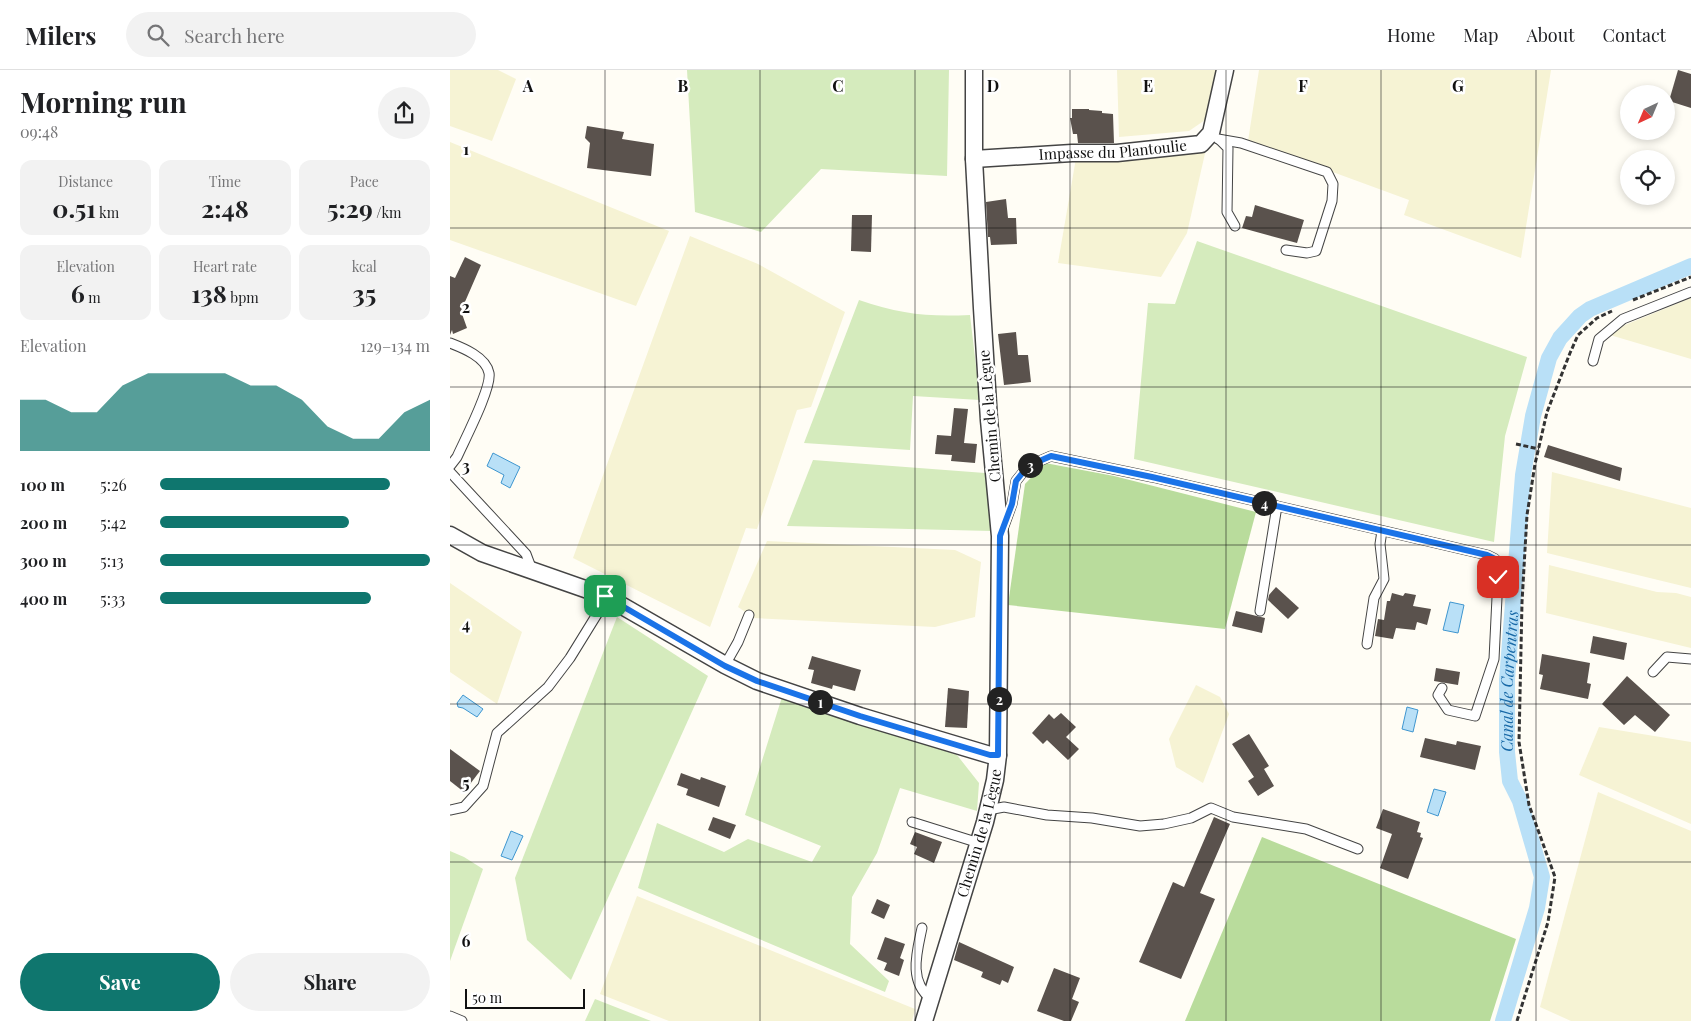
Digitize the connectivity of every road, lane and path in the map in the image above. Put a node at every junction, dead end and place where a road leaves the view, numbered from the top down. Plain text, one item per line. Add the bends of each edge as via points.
1 (974, 70) edge
2 (1225, 70) edge
3 (1214, 136) junction
4 (974, 159) junction
5 (1235, 226) dead end
6 (1286, 250) dead end
7 (1691, 277) edge
8 (1691, 292) edge
9 (1629, 303) dead end
10 (1613, 310) dead end
11 (450, 342) edge
12 (1593, 361) dead end
13 (1516, 444) dead end
14 (1539, 449) junction
15 (450, 466) edge
16 (450, 472) edge
17 (1276, 506) junction
18 (1382, 531) junction
19 (450, 535) edge
20 (1000, 536) junction
21 (532, 570) junction
22 (605, 596) junction
23 (1260, 611) dead end
24 (749, 615) dead end
25 (1367, 644) dead end
26 (1691, 659) edge
27 (725, 666) junction
28 (1654, 672) dead end
29 (1442, 688) dead end
30 (998, 755) junction
31 (450, 810) edge
32 (988, 810) junction
33 (912, 822) dead end
34 (979, 844) junction
35 (1358, 849) dead end
36 (922, 928) dead end
37 (930, 999) junction
38 (450, 1016) edge
39 (462, 1021) edge
40 (924, 1021) edge
41 (1517, 1021) edge

1 - 4 street, Chemin de la Lègue
2 - 3 street
3 - 4 street, Impasse du Plantoulie via 1201,144 1126,152
3 - 5 lane via 1228,148 1227,212
3 - 6 lane via 1327,172 1333,184 1332,201 1316,251
4 - 20 street, Chemin de la Lègue via 988,420
7 - 9 path
8 - 12 lane via 1623,320 1599,339
10 - 14 path via 1597,318 1578,335 1547,412
11 - 15 lane via 483,362 489,373 488,387
13 - 14 path
14 - 41 path via 1527,515 1519,742 1529,805 1555,877 1548,922
16 - 21 lane via 526,554
17 - 18 lane
17 - 20 lane via 1051,456 1028,466 1016,481 1012,504
17 - 23 lane
18 - 25 lane via 1380,544 1384,579 1374,598
18 - 29 lane via 1495,559 1498,577 1494,659 1475,716 1448,710 1438,695
19 - 21 street via 482,552
20 - 30 street, Chemin de la Lègue
21 - 22 street
22 - 27 street
22 - 31 lane via 575,651 548,687 497,733 483,786 464,807
24 - 27 lane
26 - 28 lane via 1667,658
27 - 30 street via 757,681 860,716
30 - 32 street, Chemin de la Lègue
32 - 34 street, Chemin de la Lègue
32 - 35 lane via 1004,807 1140,826 1191,818 1211,808 1233,817 1306,829
33 - 34 lane
34 - 37 street, Chemin de la Lègue
36 - 37 lane via 916,962 917,982
37 - 40 street, Chemin de la Lègue
38 - 39 lane

